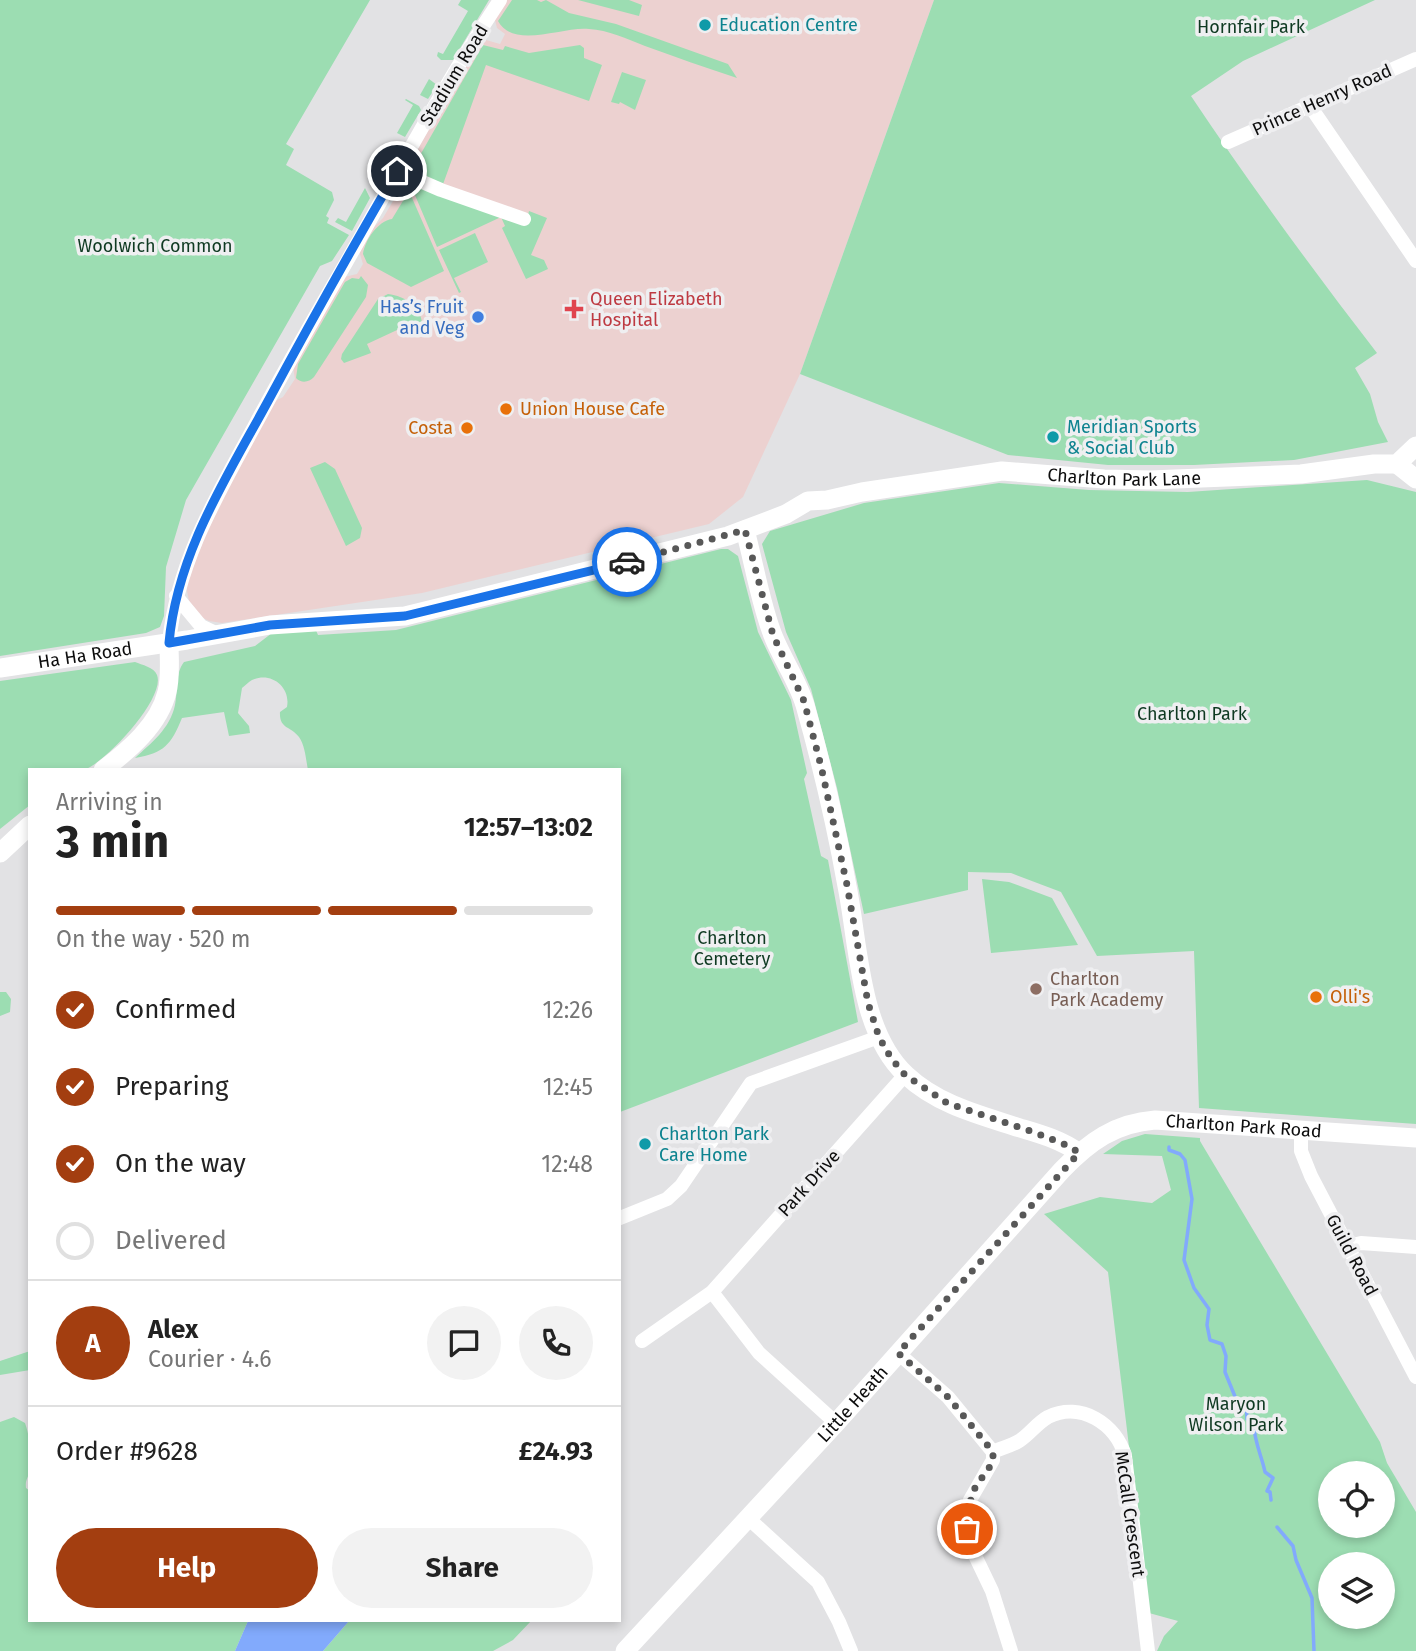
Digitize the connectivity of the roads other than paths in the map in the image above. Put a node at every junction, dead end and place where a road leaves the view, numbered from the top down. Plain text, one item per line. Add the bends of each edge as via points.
1 (500, 0) edge
2 (1416, 59) edge
3 (1310, 106) junction
4 (1228, 142) dead end
5 (397, 171) junction
6 (524, 219) dead end
7 (1416, 261) edge
8 (1416, 446) edge
9 (1397, 464) junction
10 (1416, 479) edge
11 (745, 530) junction
12 (176, 596) junction
13 (220, 635) junction
14 (169, 643) junction
15 (0, 668) edge
16 (105, 768) edge
17 (28, 827) edge
18 (0, 853) edge
19 (879, 1037) junction
20 (905, 1075) junction
21 (1301, 1130) junction
22 (1416, 1138) edge
23 (1079, 1153) junction
24 (621, 1218) edge
25 (1348, 1246) junction
26 (1416, 1247) edge
27 (712, 1292) junction
28 (642, 1341) dead end
29 (898, 1353) junction
30 (1416, 1377) edge
31 (836, 1423) junction
32 (993, 1452) junction
33 (748, 1518) junction
34 (630, 1649) edge
35 (851, 1651) edge
36 (1011, 1651) edge
37 (1148, 1651) edge

1 - 5 street, Stadium Road
2 - 3 street, Prince Henry Road
3 - 4 street, Prince Henry Road
3 - 7 street
5 - 6 street
5 - 12 street, Stadium Road via 213,501
8 - 9 street
9 - 10 street
9 - 11 street, Charlton Park Lane via 1301,474 1172,479 1002,471 801,503
11 - 13 street, Charlton Park Lane via 405,616 270,625
11 - 19 street via 773,635 804,701
12 - 13 street via 201,626
12 - 14 street, Stadium Road
13 - 14 street, Charlton Park Lane
14 - 15 street, Ha Ha Road
14 - 16 street via 169,683 161,710
17 - 18 street
19 - 20 street
19 - 24 street via 751,1083 681,1186 667,1199
20 - 23 street via 947,1103
20 - 27 street, Park Drive
21 - 22 street, Charlton Park Road
21 - 23 street, Charlton Park Road via 1140,1121 1112,1129
21 - 25 street, Guild Road via 1304,1160
23 - 29 street, Little Heath
25 - 26 street
25 - 30 street, Guild Road
27 - 28 street, Park Drive
27 - 31 street via 760,1353
29 - 31 street, Little Heath
29 - 32 street via 948,1397
31 - 33 street, Little Heath
32 - 36 street via 990,1468 970,1500 967,1529
32 - 37 street, McCall Crescent via 1059,1413 1087,1414 1115,1435 1125,1456
33 - 34 street, Little Heath
33 - 35 street via 818,1582

